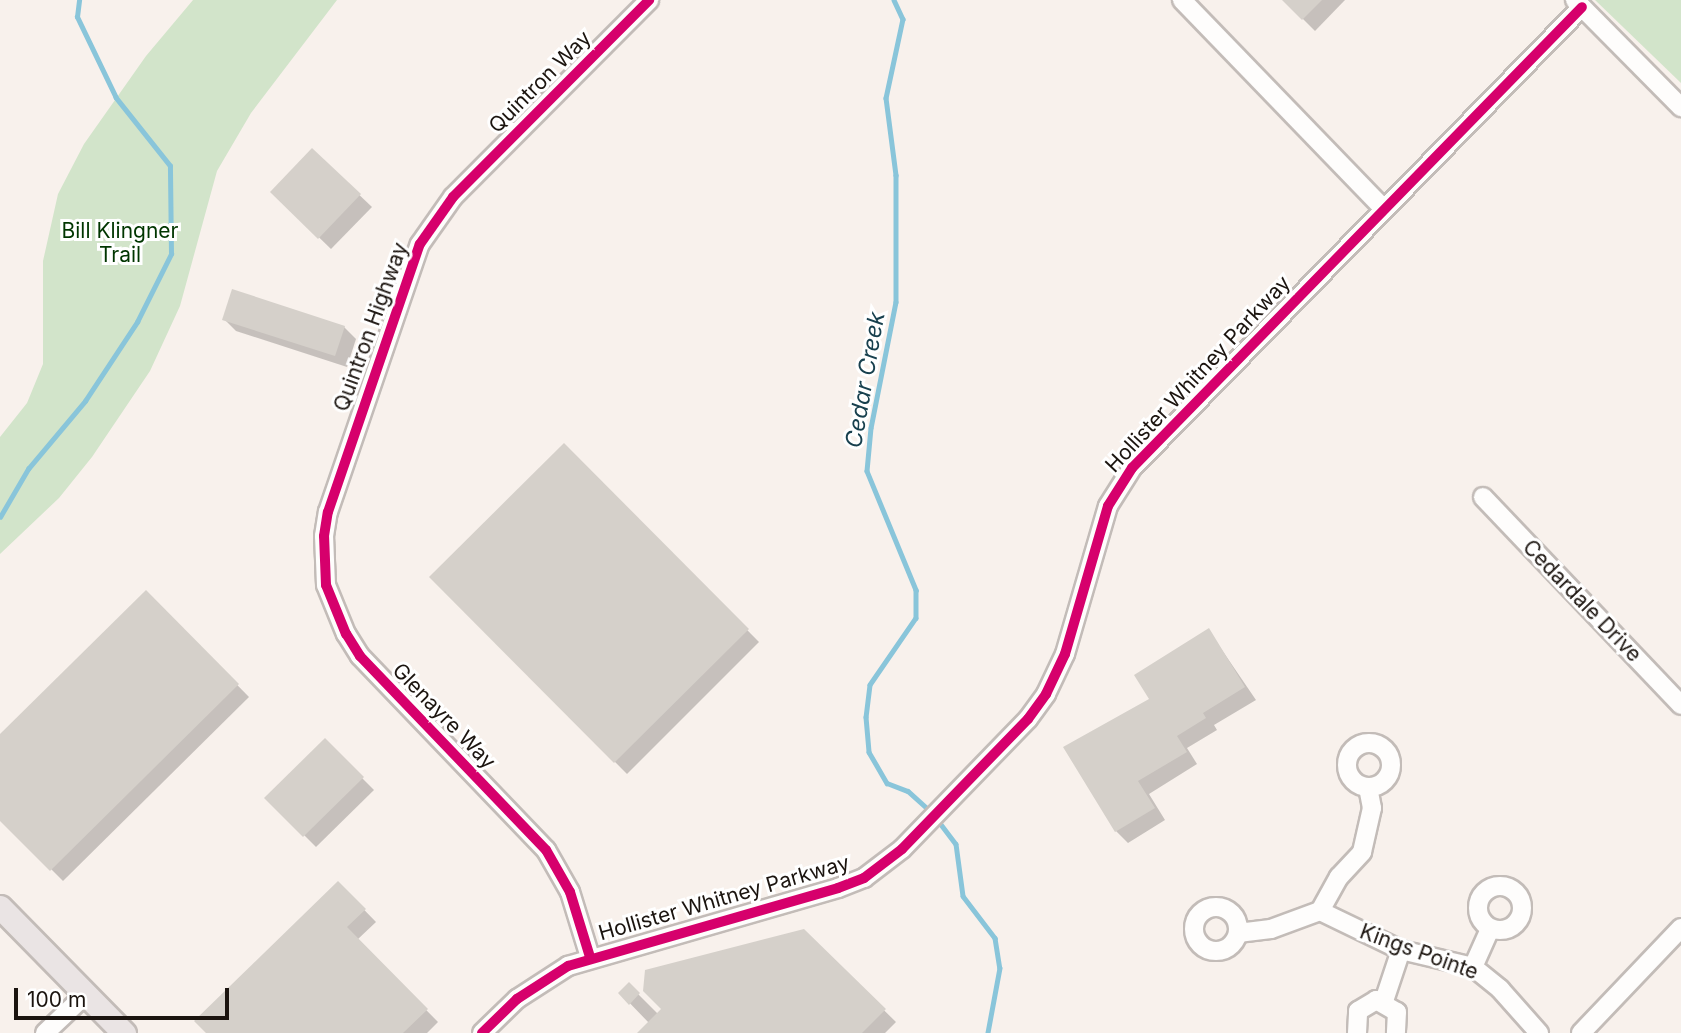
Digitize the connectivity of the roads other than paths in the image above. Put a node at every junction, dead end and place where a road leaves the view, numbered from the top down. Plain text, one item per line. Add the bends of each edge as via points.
1 (649, 0) edge
2 (1182, 0) edge
3 (1579, 3) edge
4 (1681, 107) edge
5 (458, 192) joint
6 (1382, 208) junction
7 (337, 483) joint
8 (1483, 497) dead end
9 (1681, 705) edge
10 (1368, 788) dead end
11 (0, 907) edge
12 (1320, 911) junction
13 (1681, 928) edge
14 (1490, 929) dead end
15 (1238, 933) dead end
16 (1401, 950) junction
17 (590, 957) junction
18 (1473, 967) junction
19 (85, 995) junction
20 (1384, 1001) junction
21 (45, 1033) edge
22 (124, 1033) edge
23 (482, 1033) edge
24 (1357, 1033) edge
25 (1396, 1033) edge
26 (1539, 1033) edge
27 (1581, 1033) edge

1 - 5 street, Quintron Way
2 - 6 street
3 - 4 street
3 - 6 street, Hollister Whitney Parkway
5 - 7 street, Quintron Highway via 435,220 409,266
6 - 17 street, Hollister Whitney Parkway via 1132,468 1108,506 1065,654 1046,694 1028,719 902,849 864,877 838,888
7 - 17 street, Glenayre Way via 328,512 324,562 333,608 346,634 360,656 546,850 570,891
8 - 9 street, Cedardale Drive
10 - 12 street via 1372,808 1362,852 1339,877
11 - 19 main road
12 - 15 street via 1270,929
12 - 16 street, Kings Pointe
13 - 27 street
14 - 18 street
16 - 18 street, Kings Pointe
16 - 20 street
17 - 23 street, Hollister Whitney Parkway via 541,981
18 - 26 street, Kings Pointe via 1500,989
19 - 21 street
19 - 22 main road
20 - 24 street via 1367,1002 1358,1011
20 - 25 street via 1397,1012

